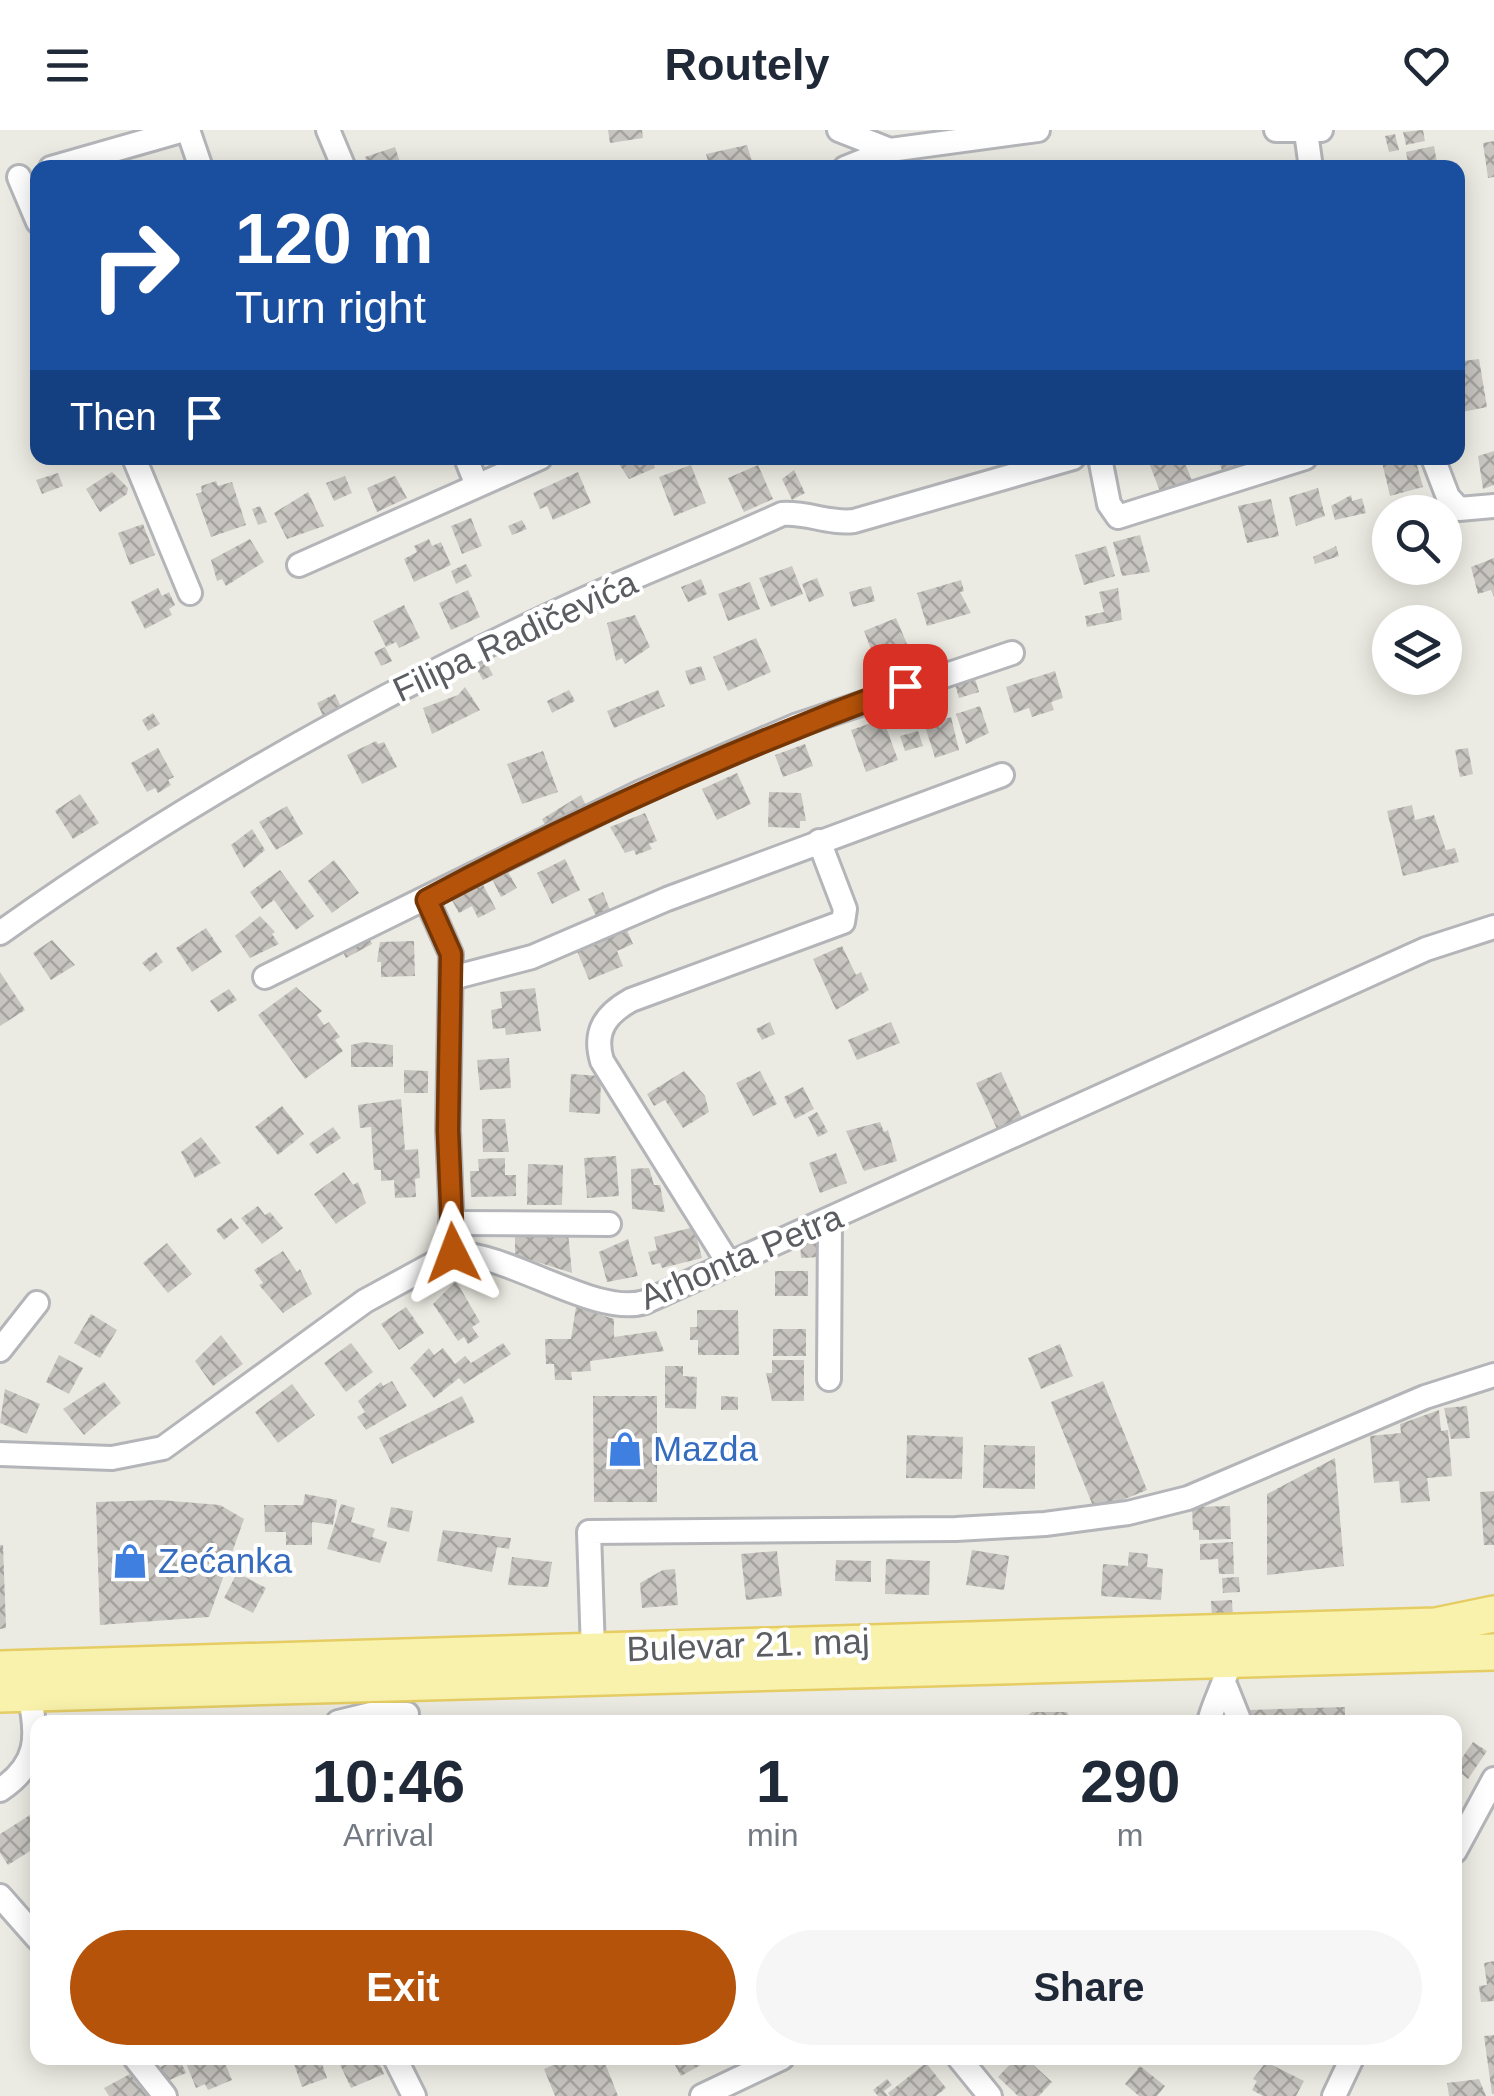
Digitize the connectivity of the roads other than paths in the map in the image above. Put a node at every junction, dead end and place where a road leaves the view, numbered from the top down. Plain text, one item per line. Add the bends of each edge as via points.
1 (186, 130) edge
2 (328, 130) edge
3 (839, 130) edge
4 (1038, 130) edge
5 (1276, 130) edge
6 (1314, 131) edge
7 (890, 150) junction
8 (79, 160) edge
9 (197, 160) edge
10 (341, 160) edge
11 (864, 160) edge
12 (1312, 160) edge
13 (19, 176) edge
14 (30, 203) edge
15 (137, 465) edge
16 (469, 465) edge
17 (522, 465) edge
18 (1049, 465) edge
19 (1102, 465) edge
20 (1265, 465) edge
21 (1436, 465) edge
22 (476, 483) junction
23 (1494, 506) edge
24 (298, 565) dead end
25 (190, 594) dead end
26 (1012, 654) dead end
27 (1002, 775) dead end
28 (819, 841) junction
29 (427, 900) junction
30 (1494, 926) edge
31 (0, 933) edge
32 (265, 976) dead end
33 (452, 978) junction
34 (830, 1219) junction
35 (451, 1223) junction
36 (609, 1224) dead end
37 (453, 1253) junction
38 (729, 1264) junction
39 (36, 1303) dead end
40 (0, 1350) edge
41 (1494, 1375) edge
42 (829, 1380) dead end
43 (0, 1454) edge
44 (1494, 1614) edge
45 (592, 1651) junction
46 (1494, 1652) edge
47 (0, 1668) edge
48 (1228, 1672) junction
49 (15, 1694) edge
50 (406, 1707) edge
51 (367, 1715) edge
52 (1211, 1715) edge
53 (1238, 1715) edge
54 (30, 1724) edge
55 (30, 1771) edge
56 (1494, 1779) edge
57 (0, 1790) edge
58 (1462, 1838) edge
59 (0, 1896) edge
60 (30, 1930) edge
61 (141, 2065) edge
62 (398, 2065) edge
63 (767, 2065) edge
64 (965, 2065) edge
65 (1349, 2065) edge
66 (165, 2096) edge
67 (414, 2096) edge
68 (702, 2096) edge
69 (990, 2096) edge
70 (1334, 2096) edge

1 - 8 street
1 - 9 street
2 - 10 street
3 - 7 street
4 - 7 street
5 - 6 street
6 - 12 street
7 - 11 street
13 - 14 street
15 - 25 street
16 - 22 street
17 - 22 street
18 - 31 street, Filipa Radičevića via 854,521 782,514 556,612 331,726
19 - 20 street via 1118,517
21 - 23 street via 1459,508
22 - 24 street
26 - 29 street via 794,726 641,792
27 - 28 street
28 - 33 street via 532,957
28 - 38 street via 845,909 843,922 631,1000 610,1015 598,1038 602,1061
29 - 32 street
29 - 33 street via 451,954
30 - 34 street, Arhonta Petra via 1426,949
33 - 35 street
34 - 38 street, Arhonta Petra
34 - 42 street
35 - 36 street
35 - 37 street
37 - 38 street, Arhonta Petra via 514,1266 621,1307
37 - 43 street via 365,1301 163,1448 112,1458
39 - 40 street
41 - 45 street via 1426,1396 1188,1498 1128,1513 956,1528 588,1532
44 - 45 main road, Bulevar 21. maj via 1436,1626
45 - 47 main road, Bulevar 21. maj
46 - 48 main road, Bulevar 21. maj
48 - 50 main road, Bulevar 21. maj
48 - 52 street
48 - 53 street
49 - 50 main road, Bulevar 21. maj
49 - 54 street
50 - 51 street
55 - 57 street
56 - 58 street
59 - 60 street
61 - 66 street
62 - 67 street
63 - 68 street
64 - 69 street
65 - 70 street

